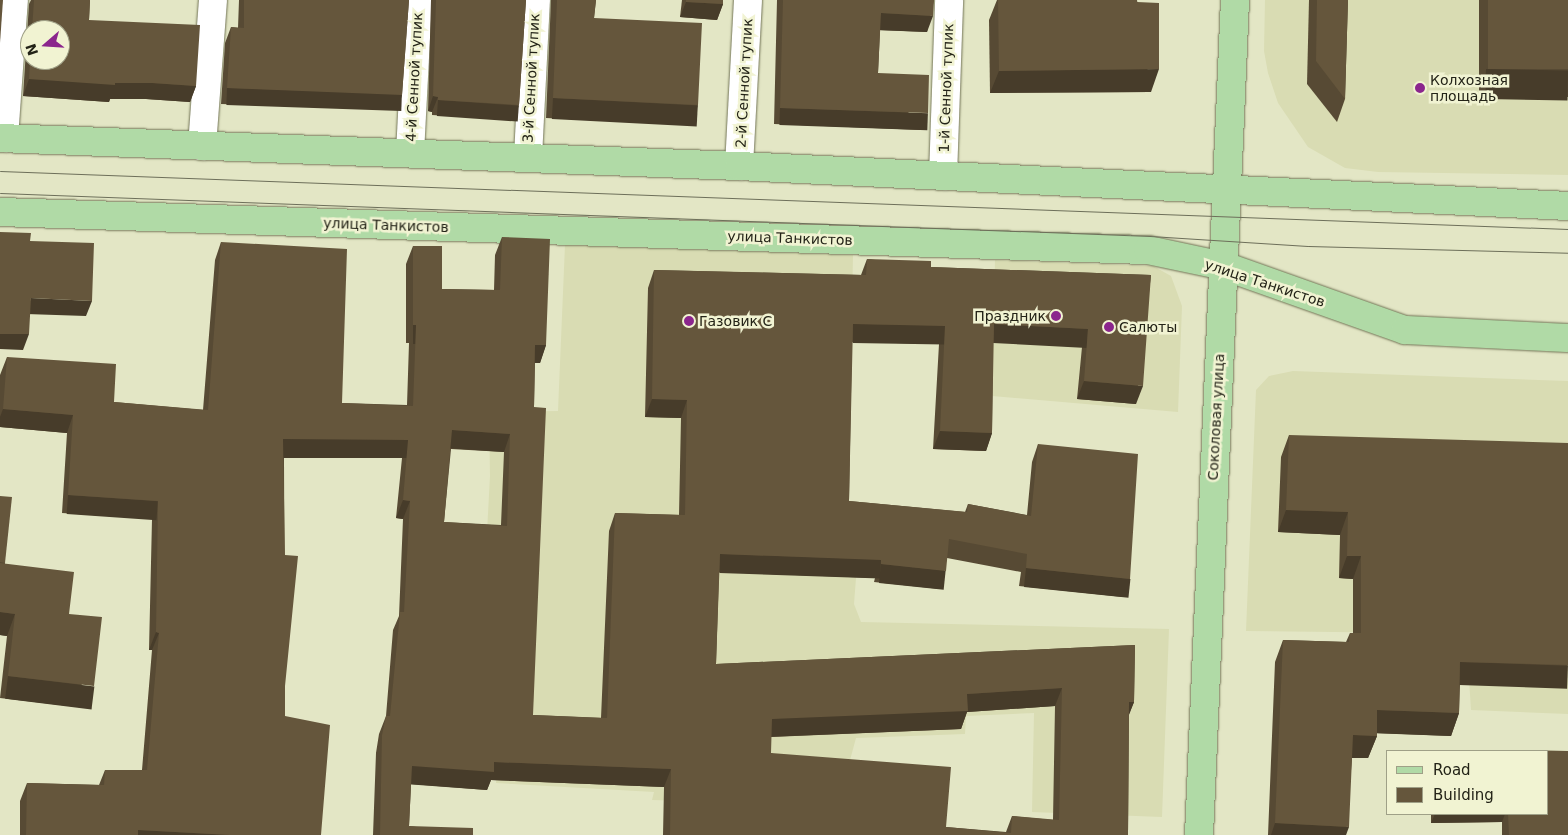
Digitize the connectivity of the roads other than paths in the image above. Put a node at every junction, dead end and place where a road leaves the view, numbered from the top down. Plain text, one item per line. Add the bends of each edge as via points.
1 (14, 0) edge
2 (213, 0) edge
3 (418, 0) edge
4 (536, 0) edge
5 (748, 0) edge
6 (949, 0) edge
7 (1235, 0) edge
8 (2, 138) edge
9 (202, 146) junction
10 (410, 153) junction
11 (528, 157) junction
12 (739, 166) junction
13 (943, 176) junction
14 (1227, 189) junction
15 (1568, 206) edge
16 (0, 212) edge
17 (1224, 266) junction
18 (1568, 338) edge
19 (1200, 835) edge

1 - 8 street
2 - 9 street
3 - 10 street, 4-й Сенной тупик
4 - 11 street, 3-й Сенной тупик
5 - 12 street, 2-й Сенной тупик
6 - 13 street, 1-й Сенной тупик
7 - 14 main road, Соколовая улица
8 - 9 main road
9 - 10 main road
10 - 11 main road
11 - 12 main road
12 - 13 main road
13 - 14 main road
14 - 15 main road
14 - 17 main road, Соколовая улица
16 - 17 main road, улица Танкистов via 1148,250
17 - 18 main road, улица Танкистов via 1404,330
17 - 19 main road, Соколовая улица

